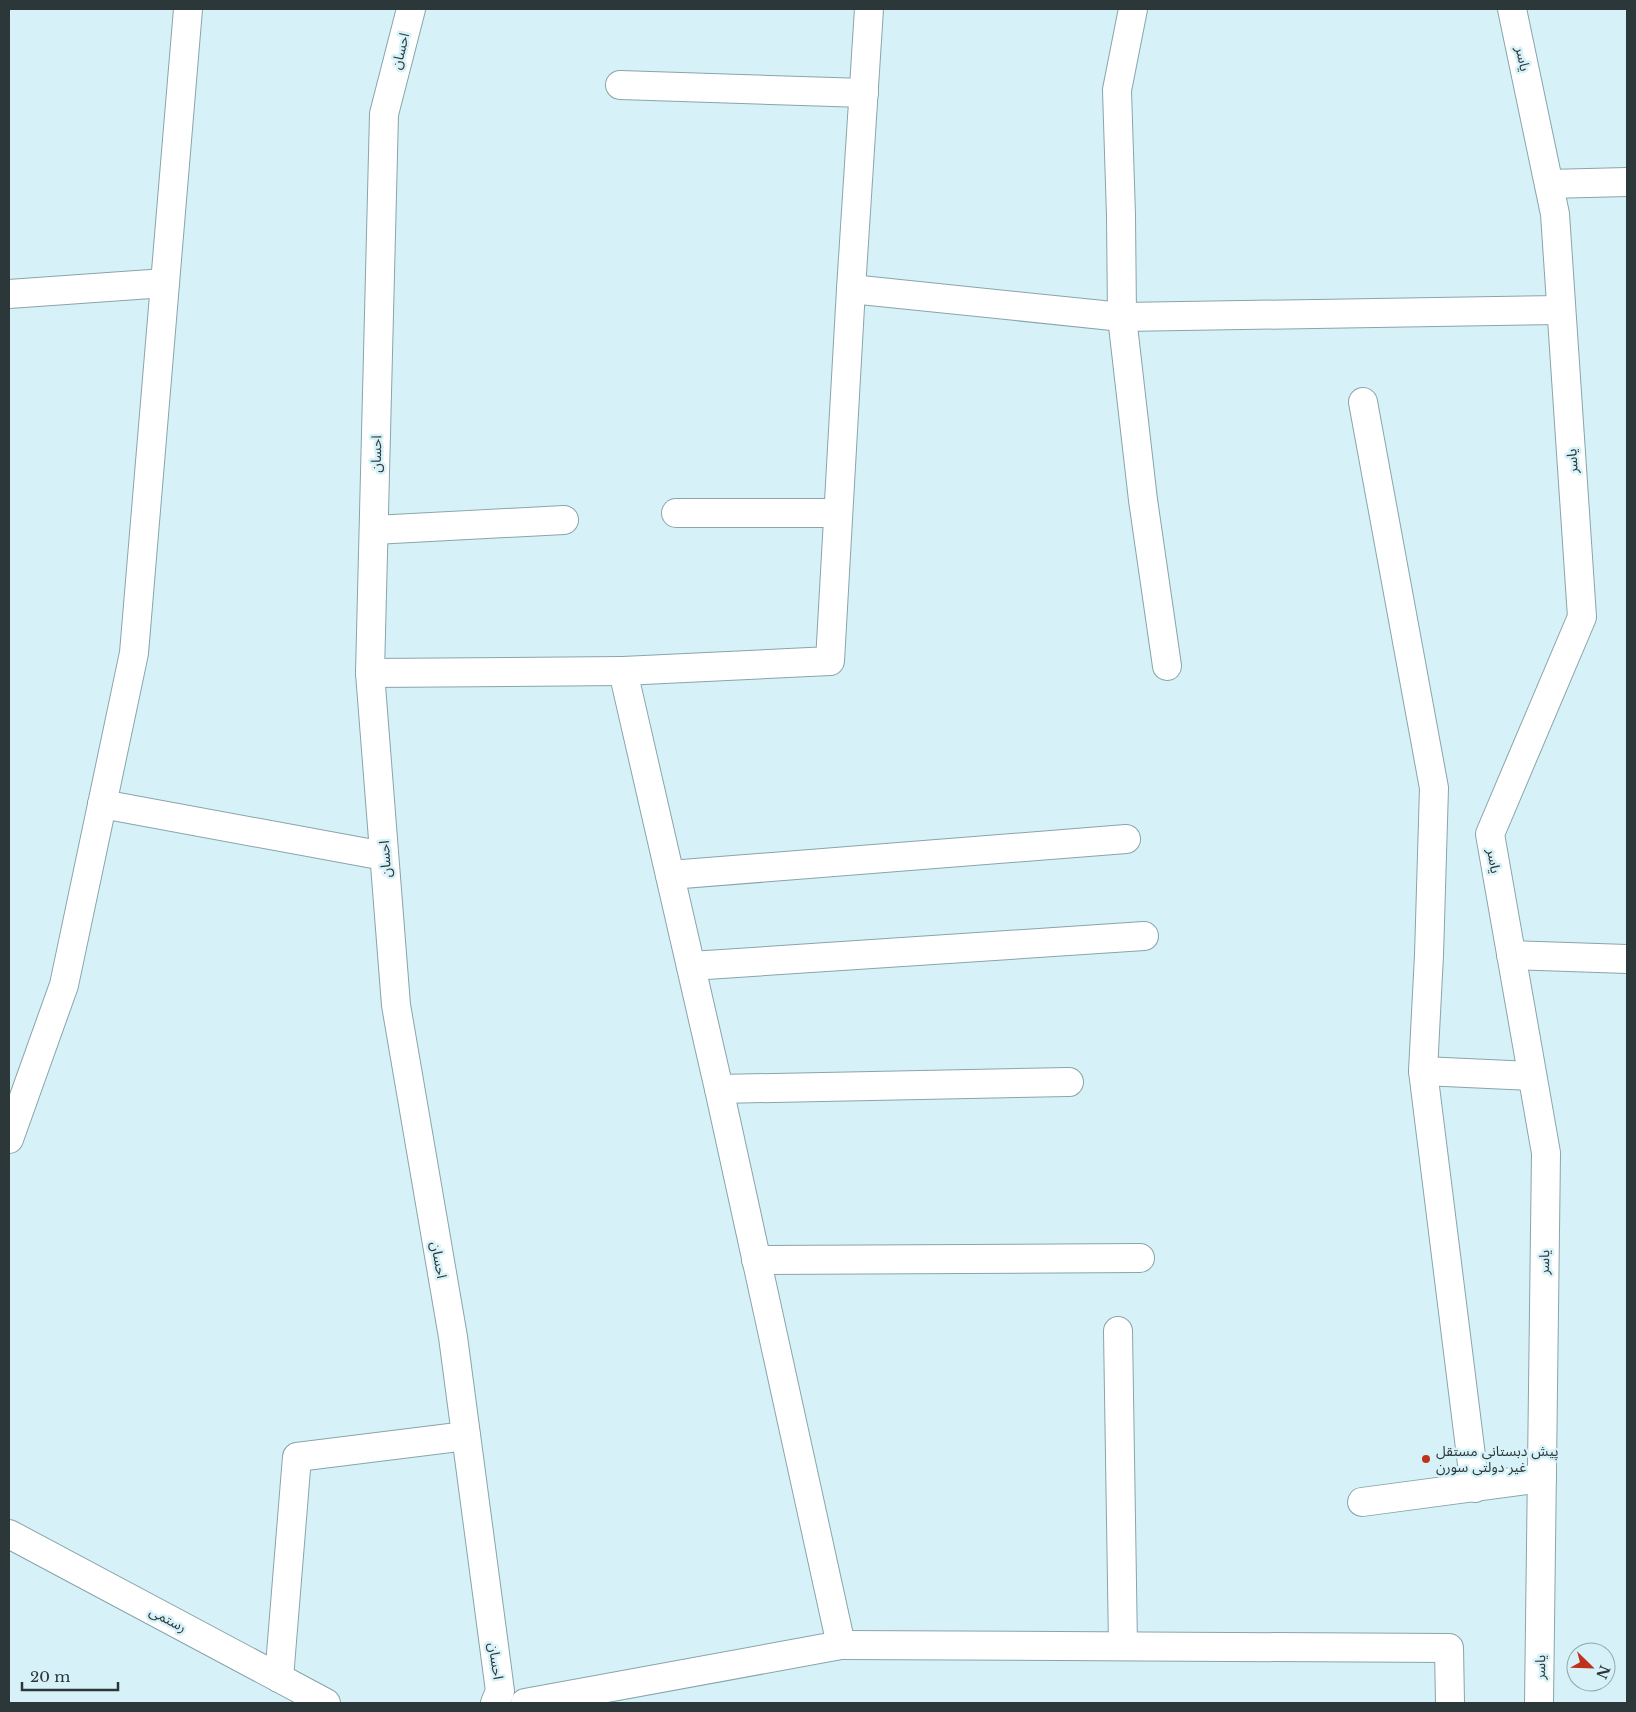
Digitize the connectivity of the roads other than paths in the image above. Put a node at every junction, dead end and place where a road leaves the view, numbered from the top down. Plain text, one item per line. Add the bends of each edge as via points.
1 (188, 9) edge
2 (410, 9) edge
3 (869, 9) edge
4 (1133, 9) edge
5 (1512, 9) edge
6 (620, 85) dead end
7 (864, 93) junction
8 (1627, 182) edge
9 (1549, 184) junction
10 (165, 283) junction
11 (852, 289) junction
12 (9, 294) edge
13 (1561, 310) junction
14 (1122, 317) junction
15 (1363, 402) dead end
16 (676, 513) dead end
17 (838, 513) junction
18 (564, 520) dead end
19 (374, 530) junction
20 (1167, 666) dead end
21 (623, 671) junction
22 (370, 673) junction
23 (102, 804) junction
24 (1126, 839) dead end
25 (384, 856) junction
26 (670, 875) junction
27 (1144, 936) dead end
28 (1511, 955) junction
29 (1627, 959) edge
30 (690, 966) junction
31 (1423, 1071) junction
32 (1532, 1076) junction
33 (1069, 1082) dead end
34 (718, 1089) junction
35 (9, 1139) edge
36 (1140, 1258) dead end
37 (756, 1260) junction
38 (1118, 1331) dead end
39 (466, 1436) junction
40 (1542, 1478) junction
41 (1475, 1488) junction
42 (1362, 1502) dead end
43 (9, 1534) edge
44 (841, 1645) junction
45 (1123, 1646) junction
46 (279, 1678) junction
47 (326, 1703) edge
48 (495, 1703) edge
49 (525, 1703) edge
50 (1450, 1703) edge
51 (1539, 1703) edge

1 - 10 street
2 - 19 street, احسان via 384,114
3 - 7 street
4 - 14 street via 1117,90
5 - 9 street, یاسر
6 - 7 street
7 - 11 street
8 - 9 street
9 - 13 street, یاسر via 1555,214
10 - 12 street
10 - 23 street via 134,653
11 - 14 street
11 - 17 street
13 - 14 street
13 - 28 street, یاسر via 1582,617 1490,834
14 - 20 street via 1143,500
15 - 31 street via 1434,788
16 - 17 street
17 - 21 street via 830,661
18 - 19 street
19 - 22 street, احسان
21 - 22 street
21 - 26 street
22 - 25 street, احسان
23 - 25 street
23 - 35 street via 64,985
24 - 26 street
25 - 39 street, احسان via 396,1005
26 - 30 street
27 - 30 street
28 - 29 street
28 - 32 street, یاسر
30 - 34 street
31 - 32 street
31 - 41 street
32 - 40 street, یاسر via 1546,1153
33 - 34 street
34 - 37 street
36 - 37 street
37 - 44 street
38 - 45 street
39 - 46 street via 297,1457
39 - 48 street, احسان via 500,1690
40 - 41 street
40 - 51 street, یاسر
41 - 42 street
43 - 46 street, رستمی
44 - 45 street
44 - 49 street
45 - 50 street via 1449,1648
46 - 47 street, رستمی

